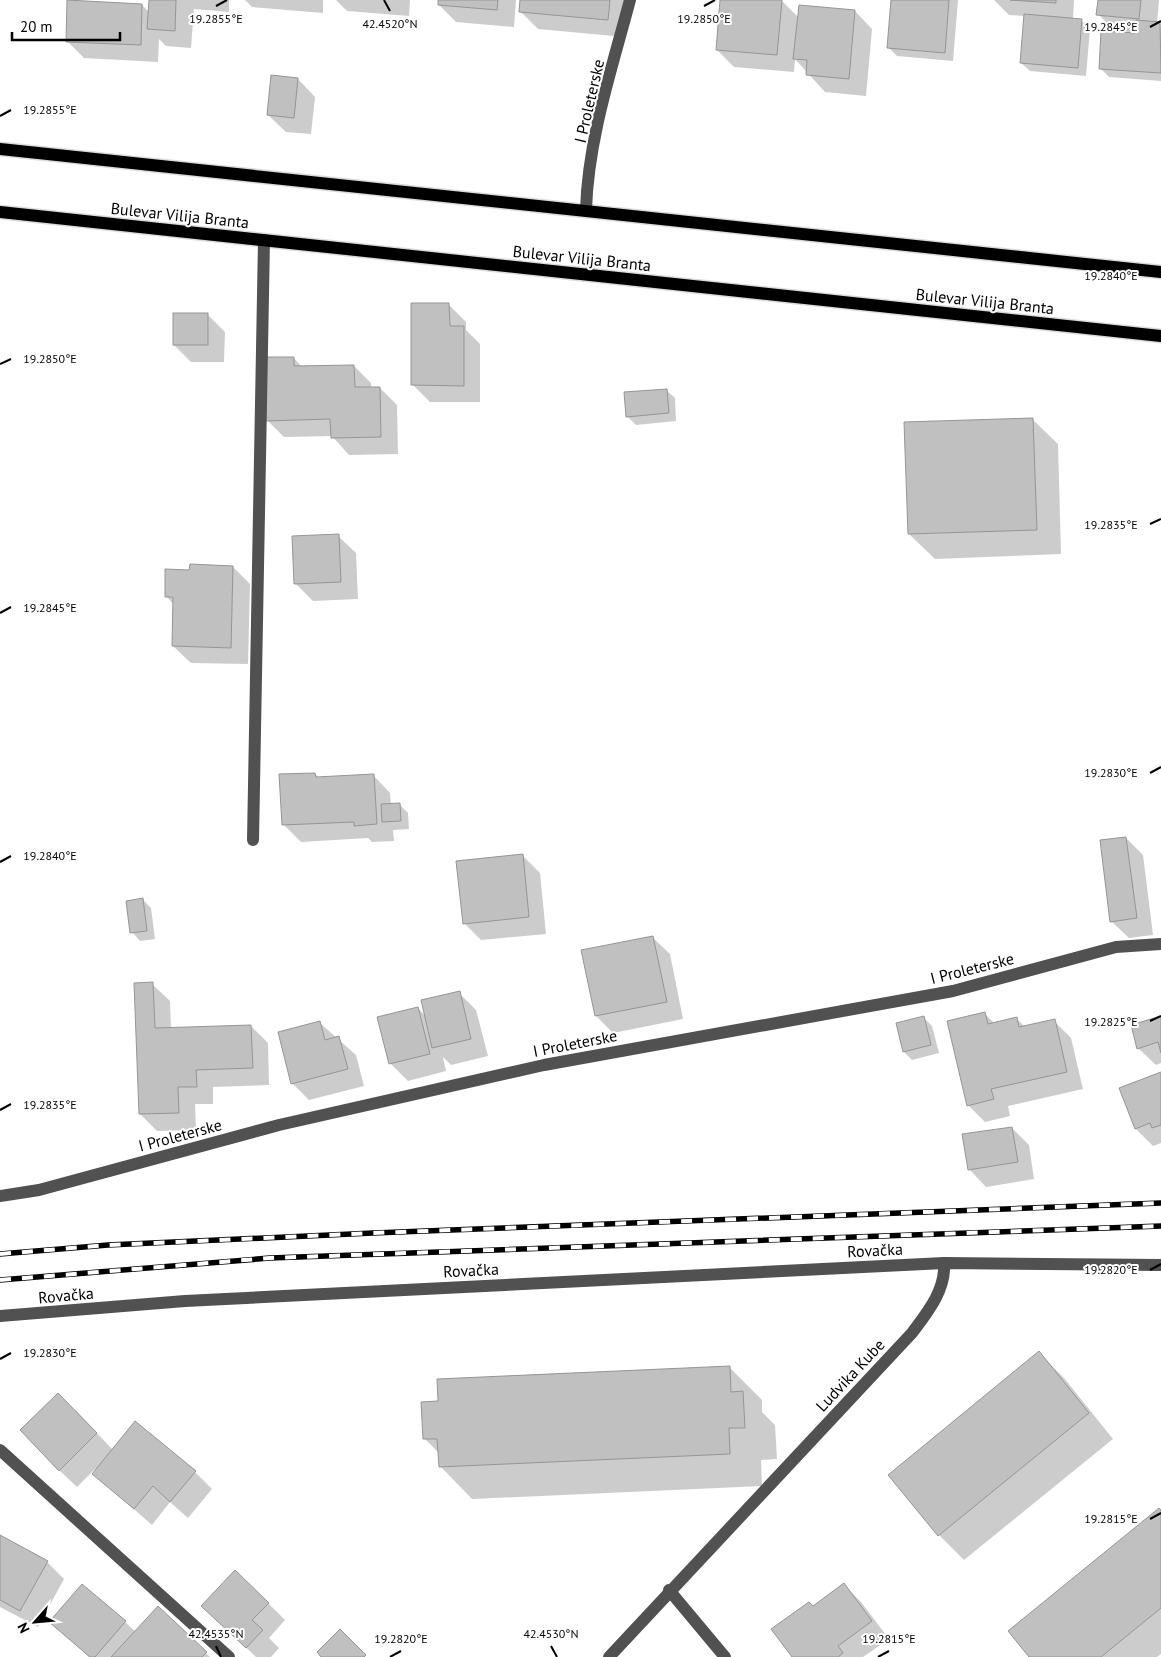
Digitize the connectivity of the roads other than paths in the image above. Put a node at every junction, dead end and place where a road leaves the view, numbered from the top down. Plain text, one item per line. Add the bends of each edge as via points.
1 (630, 0) edge
2 (0, 149) edge
3 (586, 210) junction
4 (0, 212) edge
5 (264, 240) junction
6 (1161, 272) edge
7 (1161, 336) edge
8 (253, 840) dead end
9 (1161, 944) edge
10 (0, 1196) edge
11 (944, 1263) junction
12 (1161, 1265) edge
13 (0, 1316) edge
14 (0, 1450) edge
15 (669, 1590) junction
16 (229, 1657) edge
17 (609, 1657) edge
18 (725, 1657) edge

1 - 3 street, I Proleterske via 602,108 587,187
2 - 3 main road
3 - 6 main road
4 - 5 main road, Bulevar Vilija Branta
5 - 7 main road, Bulevar Vilija Branta
5 - 8 street
9 - 10 street, I Proleterske via 1116,947 953,991 544,1065 279,1124 39,1190
11 - 12 street
11 - 13 street, Rovačka via 185,1301
11 - 15 street, Ludvika Kube via 938,1294 912,1333
14 - 16 street
15 - 17 street, Ludvika Kube
15 - 18 street

